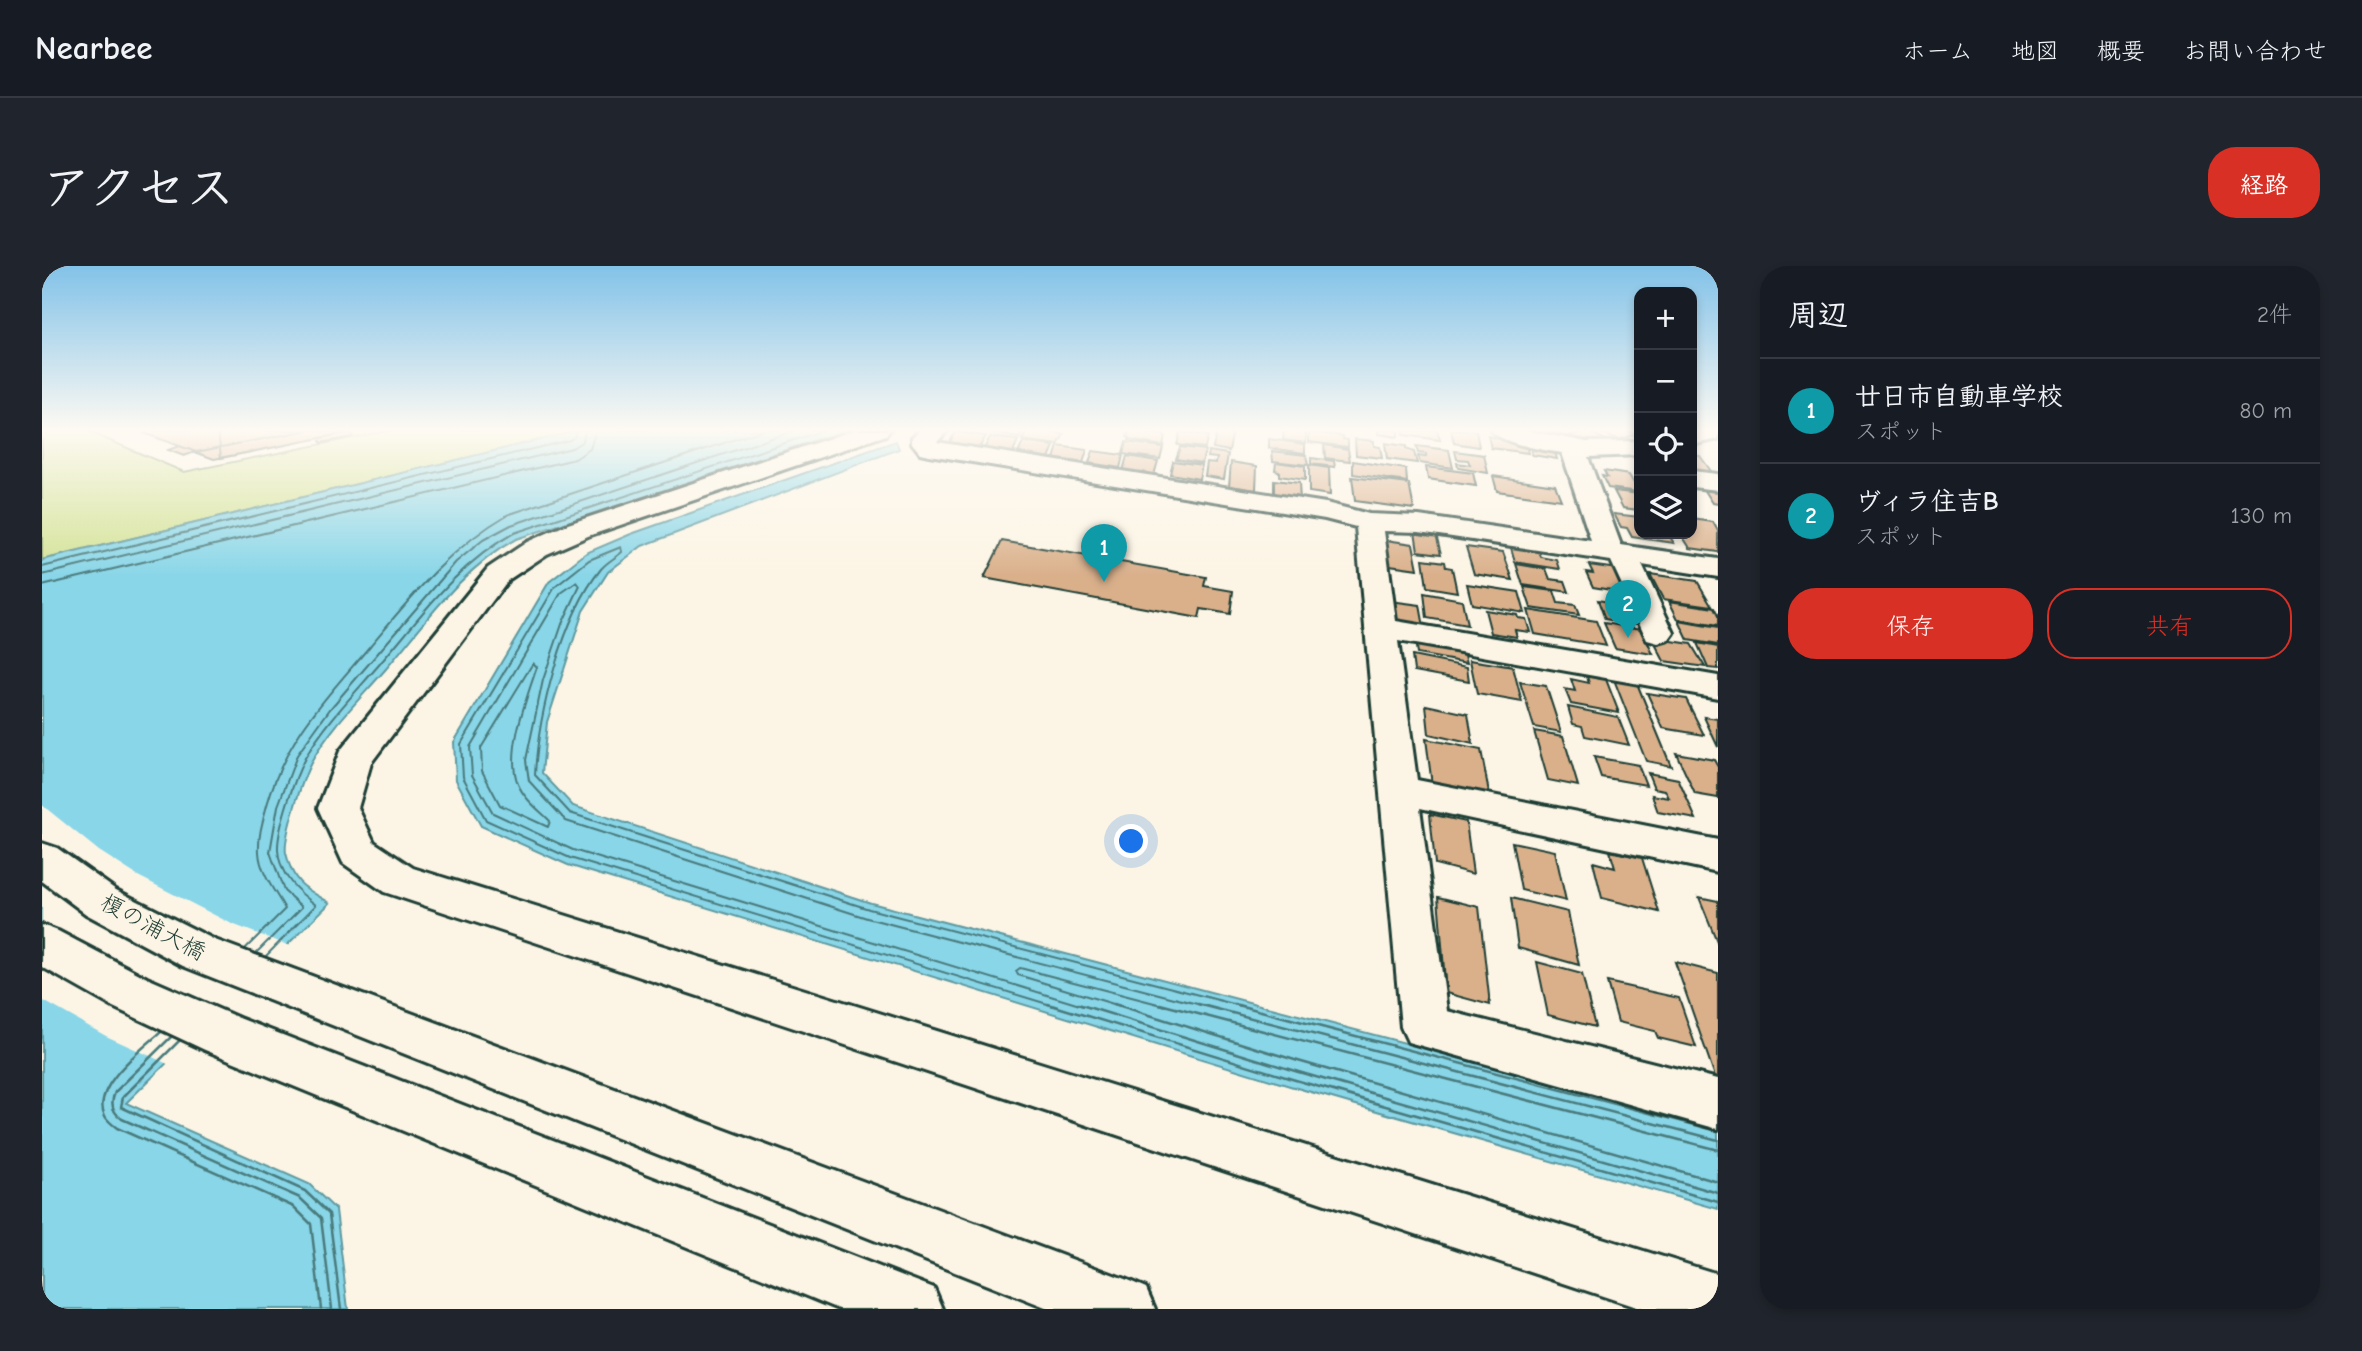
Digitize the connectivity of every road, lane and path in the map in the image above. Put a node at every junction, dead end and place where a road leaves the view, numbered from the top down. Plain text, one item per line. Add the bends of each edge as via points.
1 (732, 479) edge
2 (1122, 479) edge
3 (1583, 479) edge
4 (1697, 480) edge
5 (1718, 482) edge
6 (1369, 522) junction
7 (1615, 552) junction
8 (1718, 568) edge
9 (1381, 628) junction
10 (1658, 633) dead end
11 (1718, 688) edge
12 (1399, 790) junction
13 (1718, 856) edge
14 (42, 859) edge
15 (42, 944) edge
16 (1718, 1104) edge
17 (1718, 1304) edge
18 (913, 1309) edge
19 (1125, 1309) edge

1 - 17 street via 578,530 537,548 498,574 353,760 338,808 358,852 399,880
2 - 6 street
3 - 7 street
4 - 5 street
6 - 7 street via 1419,524
6 - 9 street
7 - 8 street
7 - 10 street
9 - 11 street
9 - 12 street
12 - 13 street
12 - 16 street via 1425,1027
14 - 19 street, 榎の浦大橋 via 91,895 199,953
15 - 18 street via 145,1002

